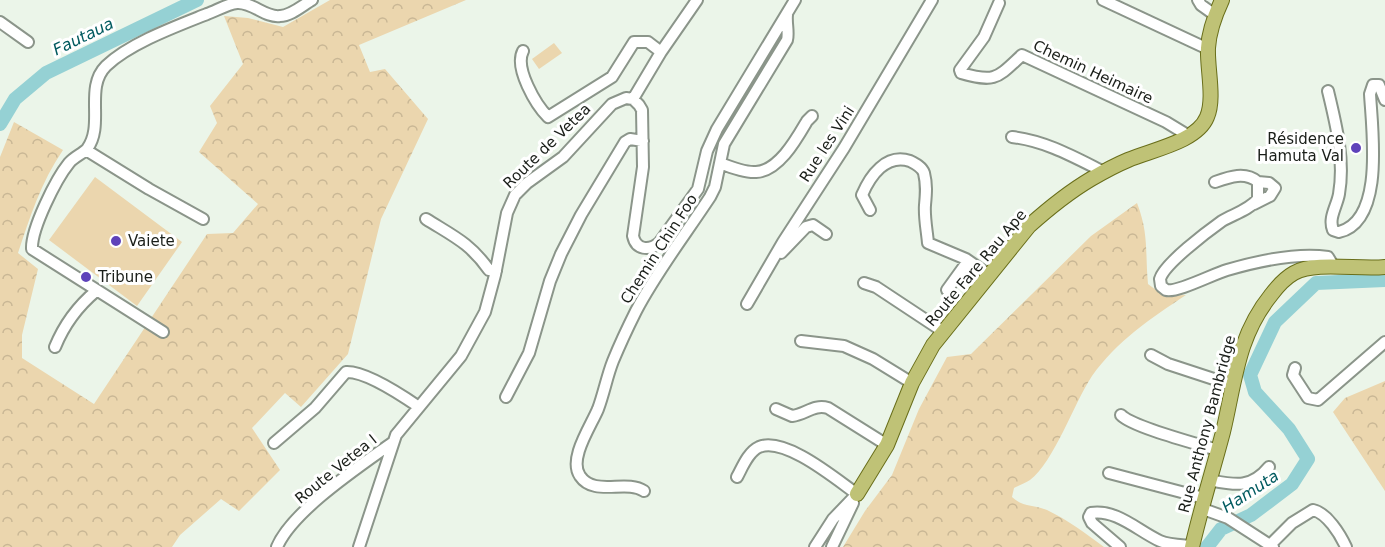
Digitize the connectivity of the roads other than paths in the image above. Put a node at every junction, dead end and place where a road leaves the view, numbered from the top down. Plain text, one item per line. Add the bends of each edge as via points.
1 (312, 0) edge
2 (697, 0) edge
3 (795, 0) edge
4 (932, 0) edge
5 (1103, 0) edge
6 (1198, 0) edge
7 (1222, 0) edge
8 (999, 3) dead end
9 (787, 15) junction
10 (1215, 15) junction
11 (0, 22) edge
12 (28, 42) dead end
13 (1208, 49) junction
14 (523, 51) dead end
15 (661, 52) junction
16 (1328, 92) dead end
17 (633, 99) junction
18 (1385, 100) edge
19 (812, 116) dead end
20 (1189, 136) junction
21 (1012, 137) dead end
22 (643, 141) junction
23 (86, 150) junction
24 (720, 162) junction
25 (1104, 172) junction
26 (1215, 182) dead end
27 (1257, 182) junction
28 (1254, 204) junction
29 (870, 210) dead end
30 (203, 219) dead end
31 (426, 219) dead end
32 (826, 234) dead end
33 (968, 261) junction
34 (771, 262) junction
35 (1334, 267) junction
36 (1385, 267) edge
37 (496, 272) junction
38 (989, 275) junction
39 (864, 283) dead end
40 (947, 290) dead end
41 (99, 293) junction
42 (747, 304) dead end
43 (163, 332) dead end
44 (944, 332) junction
45 (801, 341) dead end
46 (1385, 342) edge
47 (55, 347) dead end
48 (1151, 355) dead end
49 (1295, 368) dead end
50 (912, 383) junction
51 (1232, 385) junction
52 (506, 397) dead end
53 (419, 408) junction
54 (776, 409) dead end
55 (1121, 416) dead end
56 (274, 443) dead end
57 (393, 443) junction
58 (887, 445) junction
59 (1218, 450) junction
60 (1269, 467) dead end
61 (1109, 473) dead end
62 (737, 477) dead end
63 (1209, 480) junction
64 (644, 491) dead end
65 (857, 494) junction
66 (1204, 503) junction
67 (1271, 546) edge
68 (277, 547) edge
69 (359, 547) edge
70 (815, 547) edge
71 (832, 547) edge
72 (1120, 547) edge
73 (1192, 547) edge
74 (1346, 547) edge

1 - 23 street via 280,16 237,3 155,36 121,56 99,77 94,130
2 - 15 street
3 - 9 street
4 - 34 street, Rue les Vini
5 - 13 street
6 - 10 street
7 - 10 main road, Route Fare Rau Ape
8 - 20 street, Chemin Heimaire via 984,37 960,70 962,73 995,78 1022,55
9 - 22 street via 717,129 698,189 659,243 650,249 637,244 633,236 644,167
9 - 24 street, Chemin Chin Foo via 789,36 724,144
10 - 13 main road, Route Fare Rau Ape
11 - 12 street
13 - 20 main road, Route Fare Rau Ape via 1209,111 1202,125
14 - 15 street via 521,70 548,117 612,77 634,42 648,42
15 - 17 street
16 - 18 street via 1340,159 1339,193 1331,224 1339,232 1358,221 1368,205 1373,86 1382,88
17 - 22 street via 642,110
17 - 37 street, Route de Vetea via 612,104 563,157 520,190 507,213
19 - 24 street via 785,154 765,170 756,172
20 - 25 main road, Route Fare Rau Ape
21 - 25 street via 1038,141
22 - 52 street via 626,142 581,215 550,281 529,353
23 - 30 street
23 - 41 street via 70,161 52,191 37,224 32,249
24 - 64 street, Chemin Chin Foo via 710,197 663,265 630,323 576,460 580,477 594,485 628,486
25 - 38 main road, Route Fare Rau Ape via 1041,215
26 - 27 street via 1247,176
27 - 28 street via 1259,194
27 - 28 street via 1275,188 1270,196
28 - 35 street via 1223,221 1165,269 1160,279 1163,288 1175,291 1247,264 1288,258 1319,255 1328,257
29 - 33 street via 862,195 876,171 886,163 908,160 923,170 927,188 920,202 928,243
31 - 37 street via 465,242 489,270
32 - 34 street via 813,225 806,227
33 - 38 street
33 - 40 street
34 - 42 street, Rue les Vini
35 - 36 main road, Rue Anthony Bambridge
35 - 51 main road, Rue Anthony Bambridge via 1304,269 1281,283 1254,318
37 - 53 street, Route de Vetea via 485,312 469,345
38 - 44 main road, Route Fare Rau Ape
39 - 44 street
41 - 43 street
41 - 47 street via 85,300
44 - 50 main road, Route Fare Rau Ape
45 - 50 street via 844,346
46 - 49 street via 1318,400 1308,398 1293,375
48 - 51 street
50 - 58 main road, Route Fare Rau Ape
51 - 59 main road, Rue Anthony Bambridge
53 - 56 street via 369,378 349,371 315,408
53 - 57 street, Route de Vetea
54 - 58 street via 792,416 821,406 828,408
55 - 59 street via 1140,426
57 - 68 street, Route Vetea I via 326,493 280,539
57 - 69 street
58 - 65 main road, Route Fare Rau Ape
59 - 63 main road, Rue Anthony Bambridge
60 - 63 street via 1254,481 1241,484
61 - 66 street
62 - 65 street via 756,448 768,446 801,455
63 - 66 main road, Rue Anthony Bambridge
65 - 70 street via 833,519
65 - 71 street
66 - 67 street
66 - 73 main road, Rue Anthony Bambridge
67 - 74 street via 1292,523 1313,510 1330,522
72 - 73 street via 1092,523 1091,513 1101,511 1162,542

